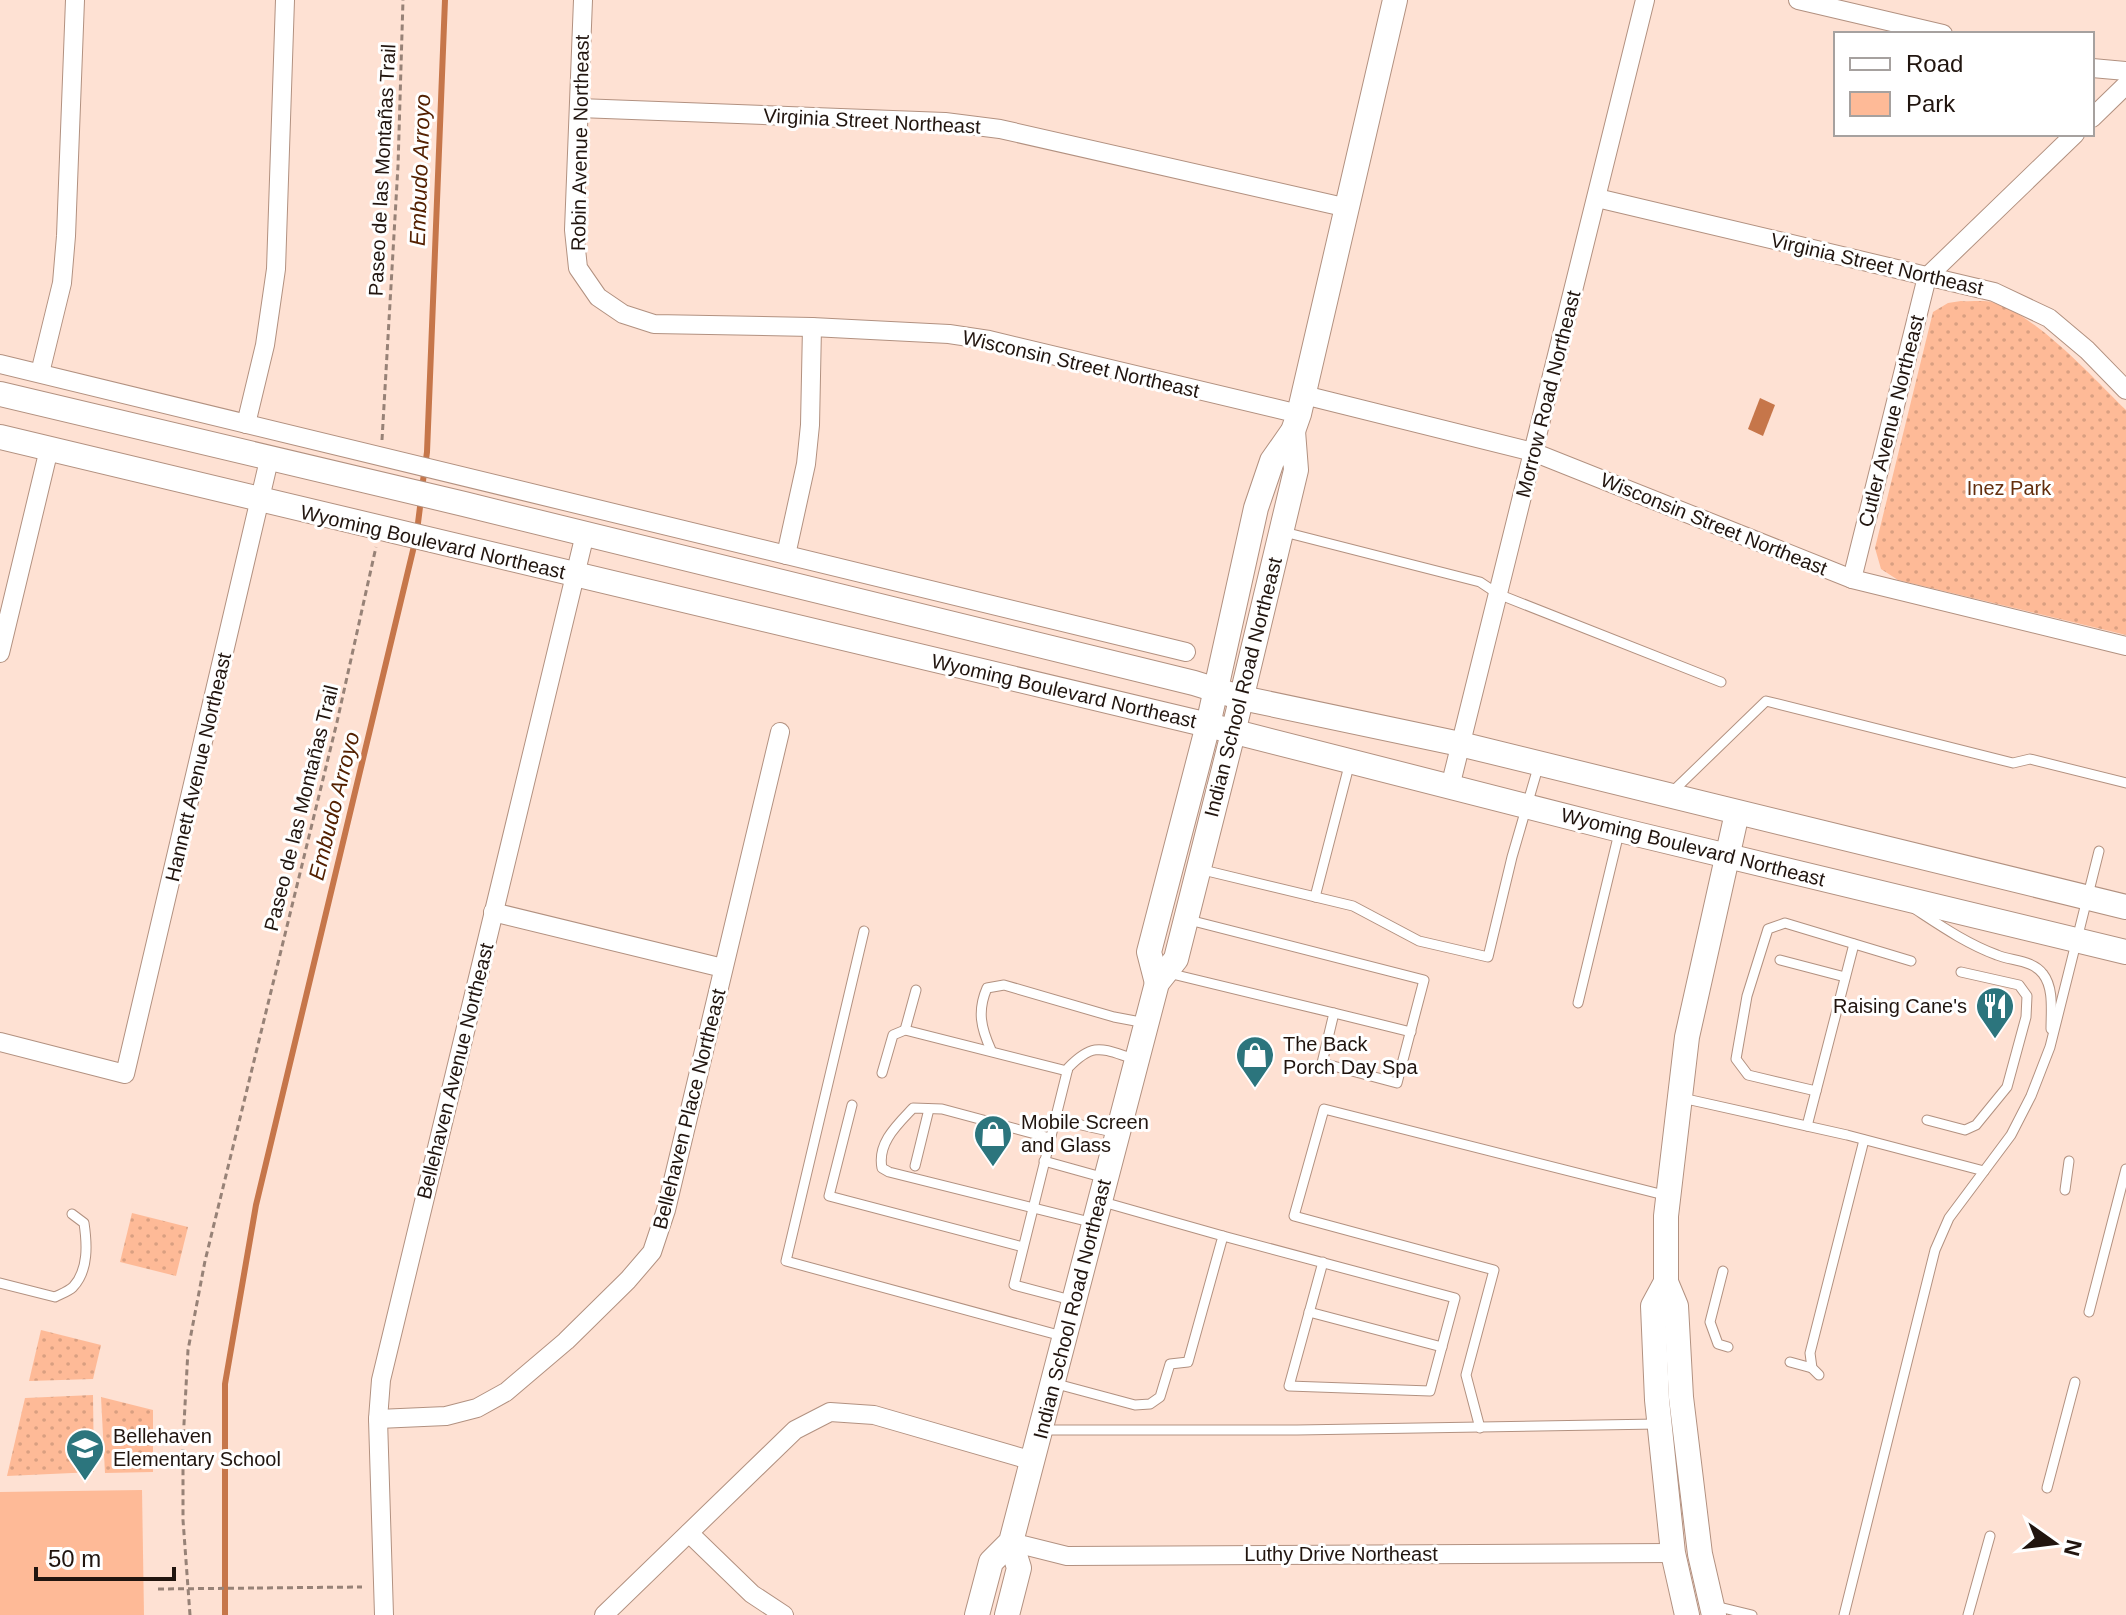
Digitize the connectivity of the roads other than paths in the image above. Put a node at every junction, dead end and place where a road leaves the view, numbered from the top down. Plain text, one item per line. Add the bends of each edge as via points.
1 (75, 0) edge
2 (285, 0) edge
3 (583, 0) edge
4 (1645, 0) edge
5 (1798, 0) edge
6 (1391, 1) edge
7 (1934, 32) edge
8 (2094, 68) edge
9 (2126, 71) edge
10 (2126, 85) edge
11 (579, 108) junction
12 (2094, 116) edge
13 (2073, 136) edge
14 (1597, 198) junction
15 (1348, 208) junction
16 (1927, 277) junction
17 (623, 314) joint
18 (812, 327) junction
19 (0, 364) edge
20 (40, 373) junction
21 (2126, 390) edge
22 (0, 394) edge
23 (1299, 413) junction
24 (246, 424) junction
25 (0, 437) edge
26 (49, 449) junction
27 (1533, 452) junction
28 (269, 460) junction
29 (261, 501) junction
30 (1281, 531) junction
31 (585, 534) junction
32 (786, 555) junction
33 (575, 576) junction
34 (1852, 579) junction
35 (1498, 594) junction
36 (2126, 646) edge
37 (1186, 652) dead end
38 (0, 653) edge
39 (1721, 682) dead end
40 (1214, 688) junction
41 (1242, 698) junction
42 (1208, 725) junction
43 (780, 732) dead end
44 (1233, 733) junction
45 (1460, 744) junction
46 (1350, 762) junction
47 (1539, 764) junction
48 (2126, 783) edge
49 (1450, 787) junction
50 (1668, 796) junction
51 (1527, 807) junction
52 (1737, 813) junction
53 (1620, 830) junction
54 (2099, 851) dead end
55 (1726, 855) junction
56 (1199, 869) junction
57 (1891, 895) junction
58 (1315, 897) junction
59 (2087, 897) junction
60 (2126, 907) edge
61 (493, 912) junction
62 (1186, 919) junction
63 (864, 931) dead end
64 (2077, 940) junction
65 (1854, 944) junction
66 (2126, 952) edge
67 (1780, 960) dead end
68 (1911, 961) dead end
69 (723, 968) junction
70 (1961, 972) dead end
71 (1845, 977) junction
72 (1161, 978) junction
73 (916, 990) dead end
74 (1578, 1003) dead end
75 (1334, 1013) junction
76 (1146, 1023) junction
77 (905, 1030) junction
78 (1411, 1032) junction
79 (0, 1042) edge
80 (2050, 1047) junction
81 (991, 1050) junction
82 (1137, 1060) junction
83 (1067, 1071) junction
84 (882, 1073) dead end
85 (1816, 1091) junction
86 (1678, 1097) junction
87 (852, 1105) dead end
88 (929, 1109) junction
89 (1055, 1119) junction
90 (1927, 1120) dead end
91 (1807, 1126) junction
92 (1117, 1133) junction
93 (1050, 1138) junction
94 (1864, 1140) junction
95 (1044, 1161) junction
96 (2069, 1161) dead end
97 (915, 1166) dead end
98 (2126, 1169) edge
99 (1984, 1171) junction
100 (2065, 1190) dead end
101 (1668, 1196) junction
102 (1100, 1201) junction
103 (1033, 1209) junction
104 (72, 1214) dead end
105 (1223, 1236) junction
106 (1023, 1247) junction
107 (1323, 1262) junction
108 (1723, 1271) dead end
109 (1666, 1282) junction
110 (0, 1283) edge
111 (1074, 1300) junction
112 (1309, 1312) junction
113 (2089, 1312) dead end
114 (1065, 1337) junction
115 (1442, 1347) junction
116 (1728, 1347) dead end
117 (1790, 1362) dead end
118 (2075, 1382) dead end
119 (1053, 1383) junction
120 (378, 1419) junction
121 (1660, 1427) junction
122 (1480, 1428) junction
123 (1041, 1430) junction
124 (1033, 1461) junction
125 (2047, 1488) dead end
126 (689, 1533) junction
127 (1990, 1536) dead end
128 (1011, 1542) junction
129 (1673, 1553) junction
130 (1713, 1610) edge
131 (384, 1615) edge
132 (604, 1615) edge
133 (784, 1615) edge
134 (977, 1615) edge
135 (1007, 1615) edge
136 (1687, 1615) edge
137 (1752, 1615) edge
138 (1844, 1615) edge
139 (1968, 1615) edge

1 - 20 street via 62,283
2 - 24 street via 276,269
3 - 11 street, Robin Avenue Northeast
4 - 14 street, Morrow Road Northeast
5 - 7 street
6 - 15 main road, Indian School Road Northeast
8 - 9 street
10 - 12 street
11 - 15 street, Virginia Street Northeast via 945,122 1000,129
11 - 17 street, Robin Avenue Northeast via 574,230 578,268 598,297
13 - 16 street
14 - 16 street, Virginia Street Northeast
14 - 27 street, Morrow Road Northeast
15 - 23 main road, Indian School Road Northeast
16 - 21 street, Virginia Street Northeast via 1994,292 2049,318
16 - 34 street, Cutler Avenue Northeast
17 - 18 street, Wisconsin Street Northeast via 654,324
18 - 23 street, Wisconsin Street Northeast via 989,340
18 - 32 street via 806,464
19 - 20 street
20 - 24 street
22 - 28 main road, Wyoming Boulevard Northeast
23 - 27 street, Wisconsin Street Northeast
23 - 30 main road, Indian School Road Northeast via 1296,470
23 - 40 main road, Indian School Road Northeast via 1272,461 1256,508
24 - 32 street
25 - 26 main road, Wyoming Boulevard Northeast
26 - 29 main road, Wyoming Boulevard Northeast
26 - 38 street
27 - 34 street, Wisconsin Street Northeast
27 - 35 street, Morrow Road Northeast
28 - 29 street, Hannett Avenue Northeast
28 - 31 main road, Wyoming Boulevard Northeast
29 - 33 main road, Wyoming Boulevard Northeast
29 - 79 street, Hannett Avenue Northeast via 125,1074
30 - 35 lane via 1480,582
30 - 41 main road, Indian School Road Northeast
31 - 33 street, Bellehaven Avenue Northeast
31 - 40 main road, Wyoming Boulevard Northeast
32 - 37 street
33 - 42 main road, Wyoming Boulevard Northeast
33 - 61 street, Bellehaven Avenue Northeast
34 - 36 street, Wisconsin Street Northeast
35 - 39 lane
35 - 45 street, Morrow Road Northeast
40 - 41 main road, Wyoming Boulevard Northeast
40 - 42 main road, Indian School Road Northeast
41 - 44 main road, Indian School Road Northeast
41 - 45 main road, Wyoming Boulevard Northeast
42 - 44 main road, Wyoming Boulevard Northeast
42 - 72 main road, Indian School Road Northeast via 1149,952
43 - 69 street, Bellehaven Place Northeast
44 - 46 main road, Wyoming Boulevard Northeast
44 - 56 main road, Indian School Road Northeast
45 - 47 main road, Wyoming Boulevard Northeast
45 - 49 street, Morrow Road Northeast
46 - 49 main road, Wyoming Boulevard Northeast
46 - 58 lane
47 - 50 main road, Wyoming Boulevard Northeast
47 - 51 lane
48 - 50 lane via 2030,759 2013,763 1766,701
49 - 51 main road, Wyoming Boulevard Northeast
50 - 52 main road, Wyoming Boulevard Northeast
51 - 53 main road, Wyoming Boulevard Northeast
51 - 58 lane via 1488,957 1419,941 1353,906
52 - 55 main road
52 - 59 main road, Wyoming Boulevard Northeast
53 - 55 main road, Wyoming Boulevard Northeast
53 - 74 lane
54 - 59 lane
55 - 57 main road, Wyoming Boulevard Northeast
55 - 86 main road
56 - 58 lane
56 - 62 main road, Indian School Road Northeast
57 - 64 main road, Wyoming Boulevard Northeast
57 - 80 lane via 1964,940 2043,974 2052,997
59 - 60 main road, Wyoming Boulevard Northeast
59 - 64 lane
61 - 69 street
61 - 120 street, Bellehaven Avenue Northeast via 388,1346
62 - 72 main road, Indian School Road Northeast via 1176,959
62 - 78 lane via 1424,980
63 - 114 lane via 786,1261
64 - 66 main road, Wyoming Boulevard Northeast
64 - 80 lane
65 - 68 lane
65 - 71 lane
65 - 85 lane via 1785,923 1768,929 1747,996 1736,1059 1748,1075
67 - 71 lane
69 - 120 street, Bellehaven Place Northeast via 652,1252 566,1341 506,1392 477,1408 446,1416
70 - 90 lane via 2019,985 2027,996 2026,1017 2007,1087 1976,1125 1965,1130
71 - 85 lane
72 - 75 lane
72 - 76 main road, Indian School Road Northeast
73 - 77 lane
75 - 78 lane
75 - 78 lane via 1322,1063 1397,1083
76 - 81 lane via 1004,985 987,988 981,1003 981,1025
76 - 82 main road, Indian School Road Northeast
77 - 81 lane
77 - 84 lane via 893,1035
80 - 99 lane via 2011,1135
81 - 83 lane
82 - 83 lane via 1099,1049 1082,1053
82 - 92 main road, Indian School Road Northeast
83 - 89 lane
85 - 91 lane
86 - 91 lane
86 - 101 main road
87 - 106 lane via 829,1196
88 - 93 lane
88 - 97 lane
88 - 103 lane via 913,1108 888,1134 882,1168
89 - 92 lane
89 - 93 lane
91 - 94 lane
92 - 102 main road, Indian School Road Northeast
93 - 95 lane
94 - 99 lane
94 - 117 lane via 1810,1353 1816,1372
95 - 102 lane
95 - 103 lane
96 - 100 lane
98 - 113 lane
99 - 138 lane via 1949,1218 1935,1250
101 - 109 main road
101 - 122 lane via 1324,1109 1294,1216 1494,1270 1466,1375
102 - 103 lane
102 - 105 lane
102 - 111 main road, Indian School Road Northeast
103 - 106 lane
104 - 110 lane via 84,1223 88,1246 72,1288 55,1297
105 - 107 lane
105 - 119 lane via 1188,1362 1170,1364 1160,1397 1135,1405
106 - 111 lane via 1014,1285
107 - 112 lane
107 - 115 lane via 1455,1298
108 - 116 lane via 1710,1322 1718,1344
109 - 121 main road via 1653,1306
109 - 130 main road via 1676,1306 1700,1554
111 - 114 main road, Indian School Road Northeast
112 - 115 lane
112 - 115 lane via 1289,1386 1430,1391
114 - 119 main road, Indian School Road Northeast
118 - 125 lane
119 - 123 main road, Indian School Road Northeast
120 - 131 street, Bellehaven Avenue Northeast
121 - 122 lane
121 - 129 main road
121 - 130 main road via 1674,1450 1691,1578 1696,1593
122 - 123 lane
123 - 124 main road, Indian School Road Northeast
124 - 126 street via 874,1415 830,1412 795,1430
124 - 128 main road, Indian School Road Northeast
126 - 132 street
126 - 133 street via 752,1594
127 - 139 lane
128 - 129 street, Luthy Drive Northeast via 1067,1556
128 - 134 main road, Indian School Road Northeast via 991,1562
128 - 135 main road, Indian School Road Northeast via 1019,1568
129 - 136 main road
130 - 137 lane

